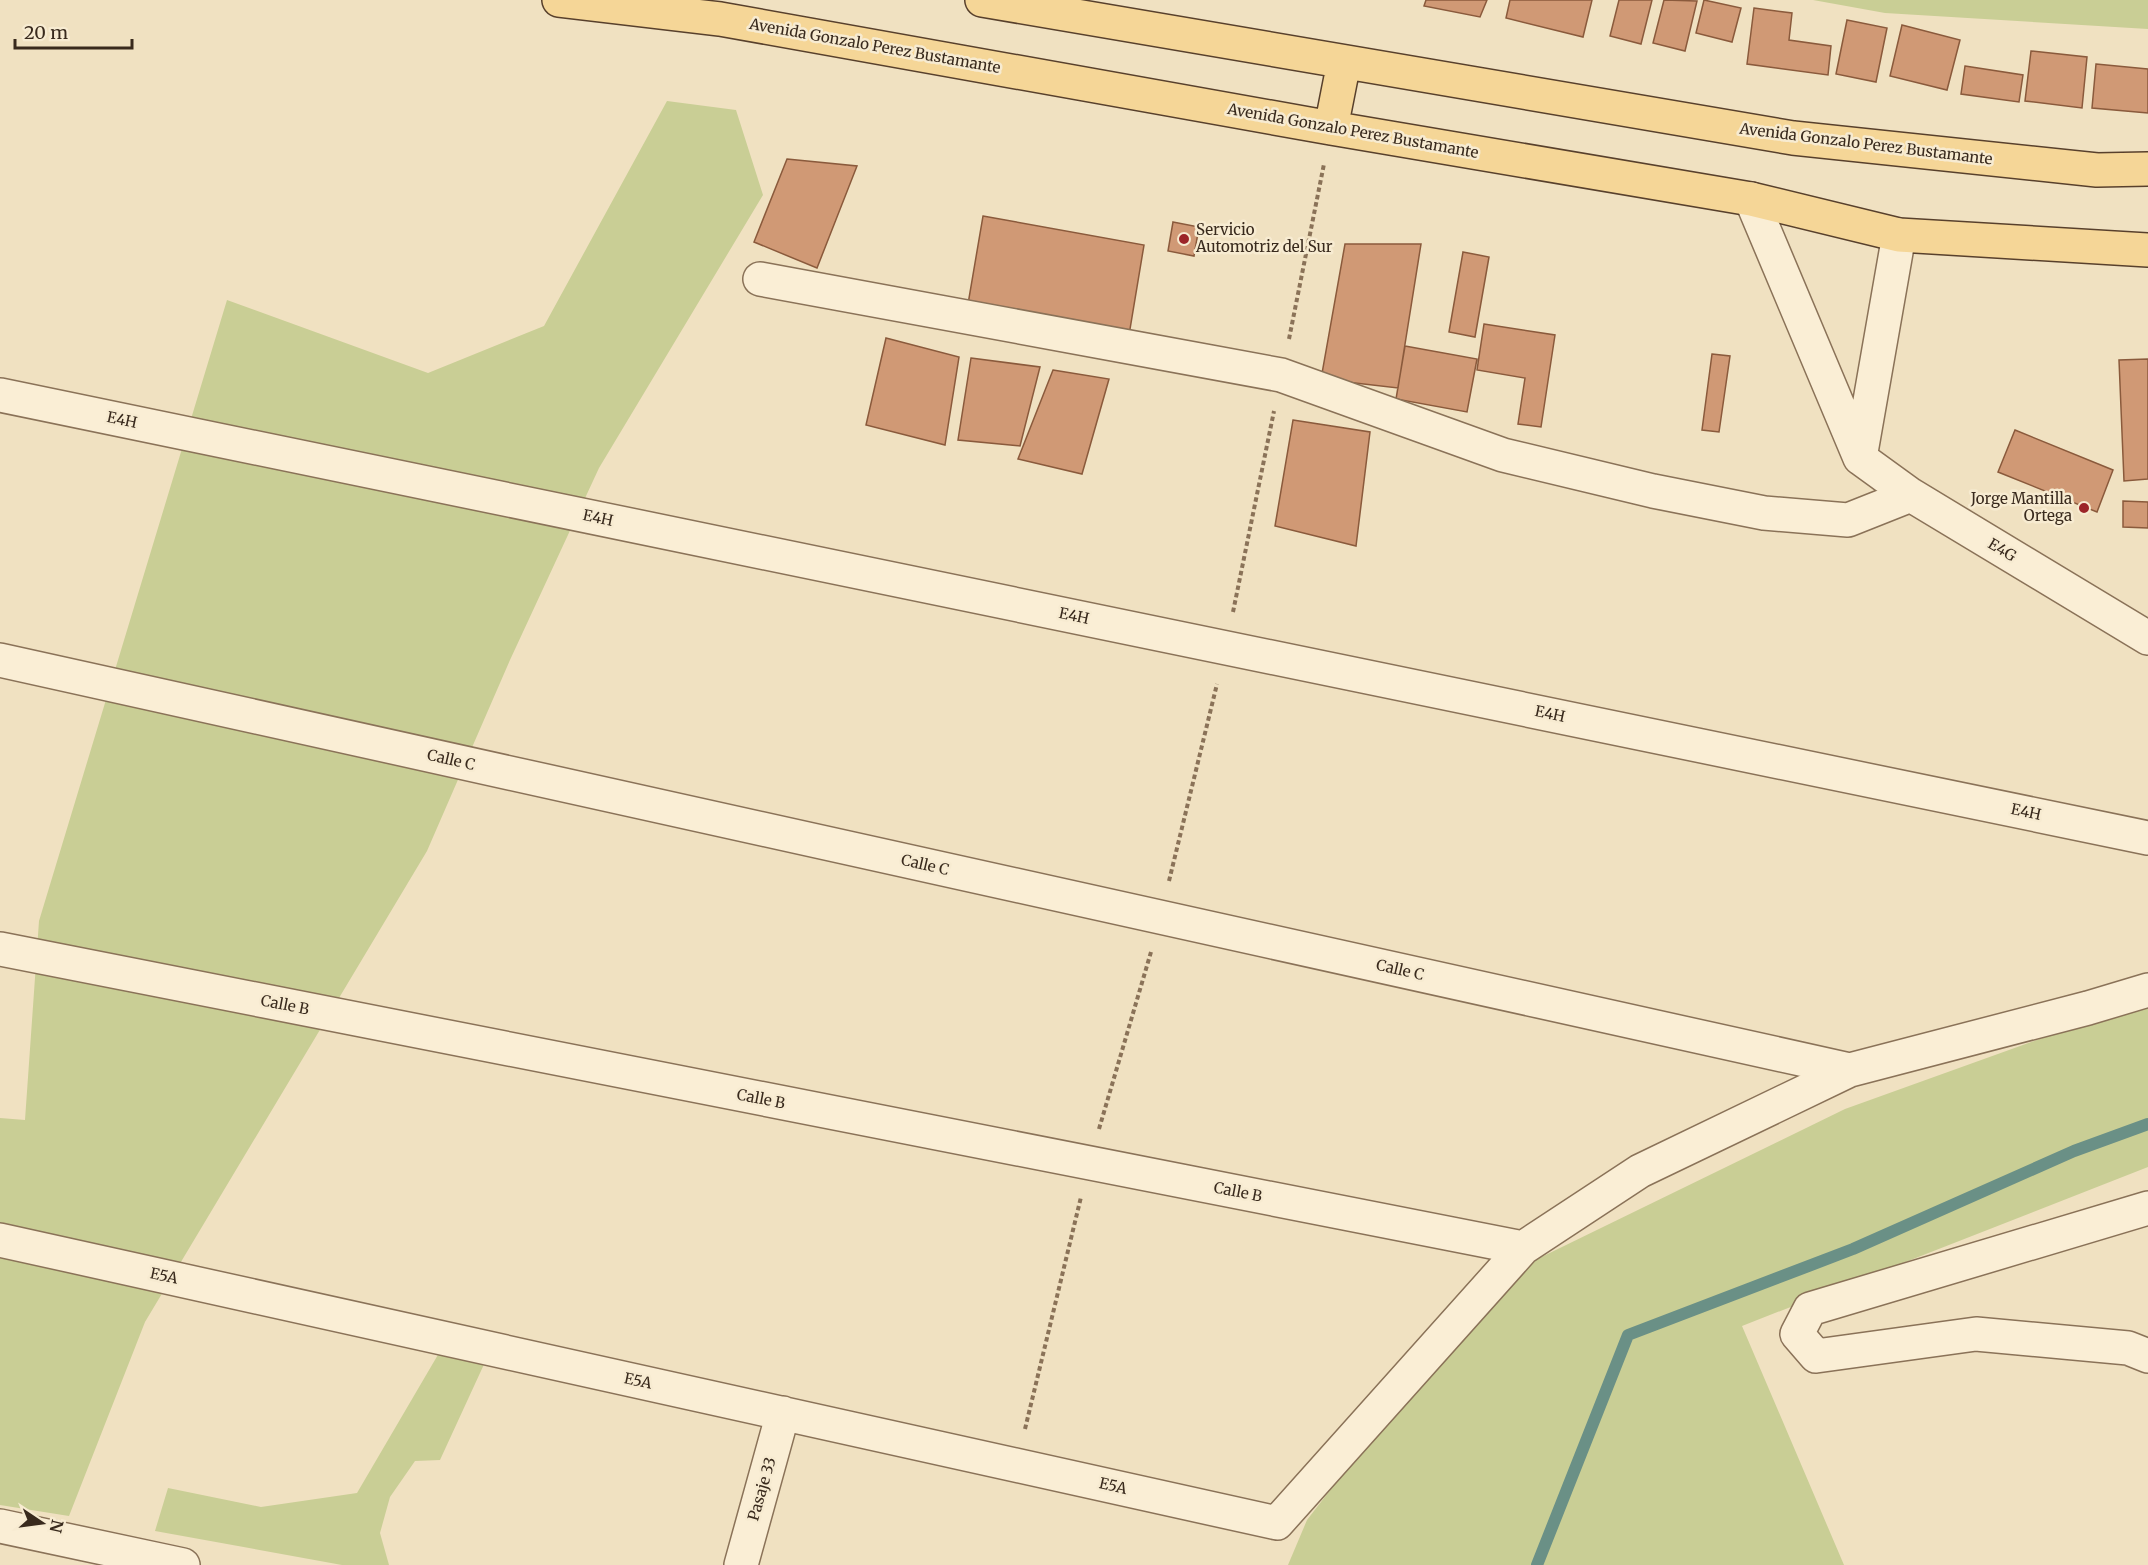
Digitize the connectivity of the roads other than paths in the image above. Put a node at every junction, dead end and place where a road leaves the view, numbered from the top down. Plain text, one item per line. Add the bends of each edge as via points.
1 (559, 0) edge
2 (982, 0) edge
3 (1344, 62) junction
4 (1331, 128) junction
5 (2148, 169) edge
6 (1751, 199) junction
7 (1899, 235) junction
8 (2148, 250) edge
9 (760, 279) dead end
10 (0, 395) edge
11 (1860, 458) junction
12 (1911, 495) junction
13 (2148, 638) edge
14 (0, 660) edge
15 (2148, 837) edge
16 (0, 949) edge
17 (2148, 990) edge
18 (1850, 1070) junction
19 (2148, 1208) edge
20 (0, 1240) edge
21 (1523, 1248) junction
22 (2148, 1356) edge
23 (783, 1413) junction
24 (0, 1526) edge
25 (183, 1565) edge
26 (741, 1565) edge

1 - 4 main road, Avenida Gonzalo Perez Bustamante via 720,19
2 - 3 main road, Avenida Gonzalo Perez Bustamante
3 - 4 main road
3 - 5 main road, Avenida Gonzalo Perez Bustamante via 1793,138 2097,170
4 - 6 main road, Avenida Gonzalo Perez Bustamante
6 - 7 main road, Avenida Gonzalo Perez Bustamante
6 - 11 street
7 - 8 main road, Avenida Gonzalo Perez Bustamante
7 - 11 street
9 - 12 street via 1281,375 1503,456 1742,509 1848,520
10 - 15 street, E4H
11 - 12 street, E4G
12 - 13 street, E4G
14 - 18 street, Calle C
16 - 21 street, Calle B
17 - 18 street
18 - 21 street via 1640,1171
19 - 22 street via 1810,1309 1797,1334 1816,1356 1976,1334 2128,1348
20 - 23 street, E5A
21 - 23 street, E5A via 1277,1523
23 - 26 street, Pasaje 33
24 - 25 street

